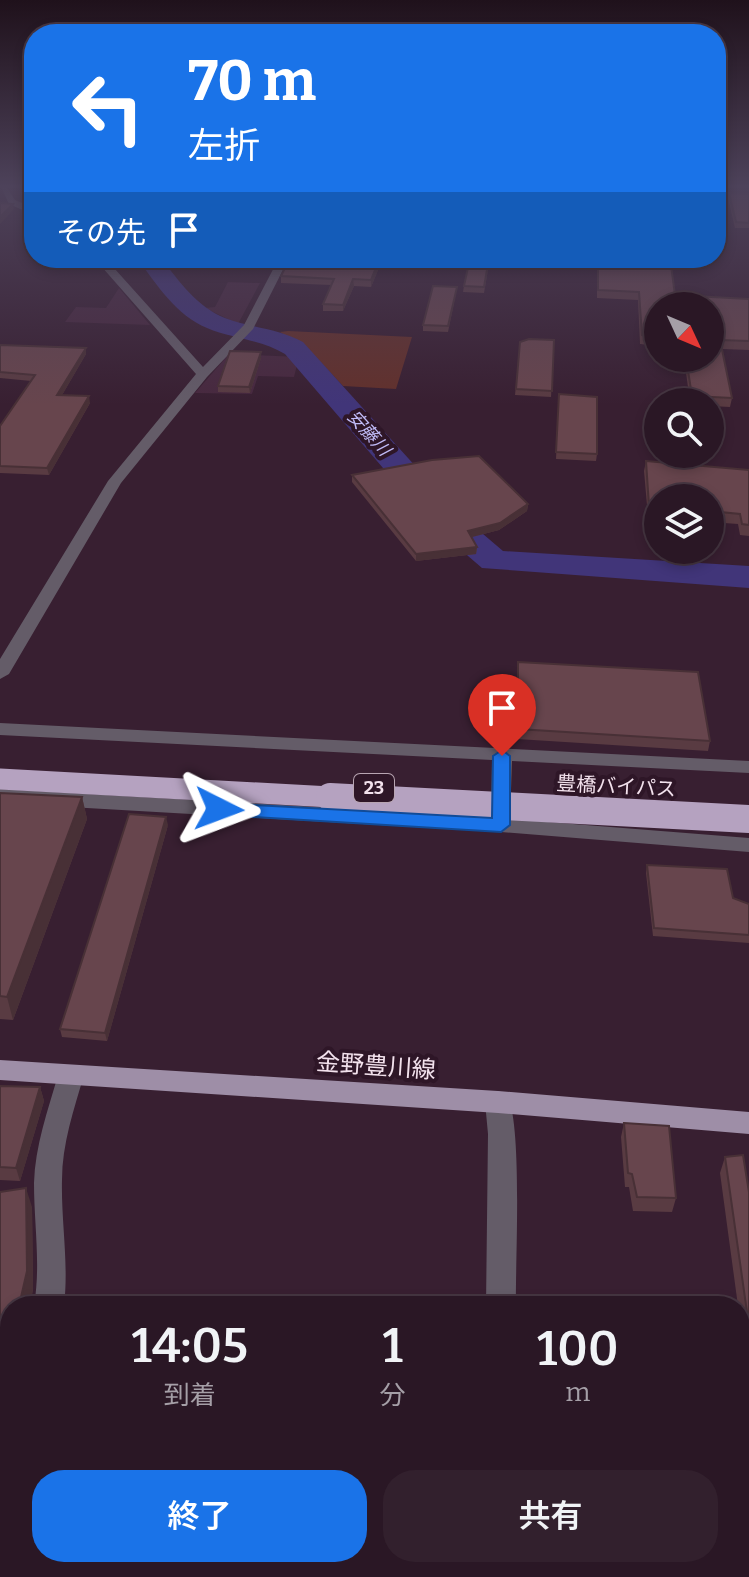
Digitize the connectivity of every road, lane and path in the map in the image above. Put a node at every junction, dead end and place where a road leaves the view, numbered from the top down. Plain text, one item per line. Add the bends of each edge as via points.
1 (108, 268) edge
2 (279, 268) edge
3 (203, 374) junction
4 (0, 674) edge
5 (0, 729) edge
6 (502, 756) junction
7 (749, 767) edge
8 (0, 769) edge
9 (0, 779) edge
10 (0, 796) edge
11 (749, 807) edge
12 (749, 819) edge
13 (501, 825) junction
14 (749, 845) edge
15 (0, 1070) edge
16 (71, 1075) junction
17 (498, 1102) junction
18 (749, 1123) edge
19 (51, 1296) edge
20 (501, 1296) edge

1 - 3 street
2 - 3 street via 245,330
3 - 4 street via 115,481
5 - 6 street
6 - 7 street
6 - 13 street
8 - 11 highway, 豊橋バイパス / 23
9 - 12 highway, 豊橋バイパス / 23, bridge
10 - 13 street
13 - 14 street
15 - 16 main road, 金野豊川線
16 - 17 main road, 金野豊川線
16 - 19 street via 48,1182 55,1276
17 - 18 main road, 金野豊川線
17 - 20 street

